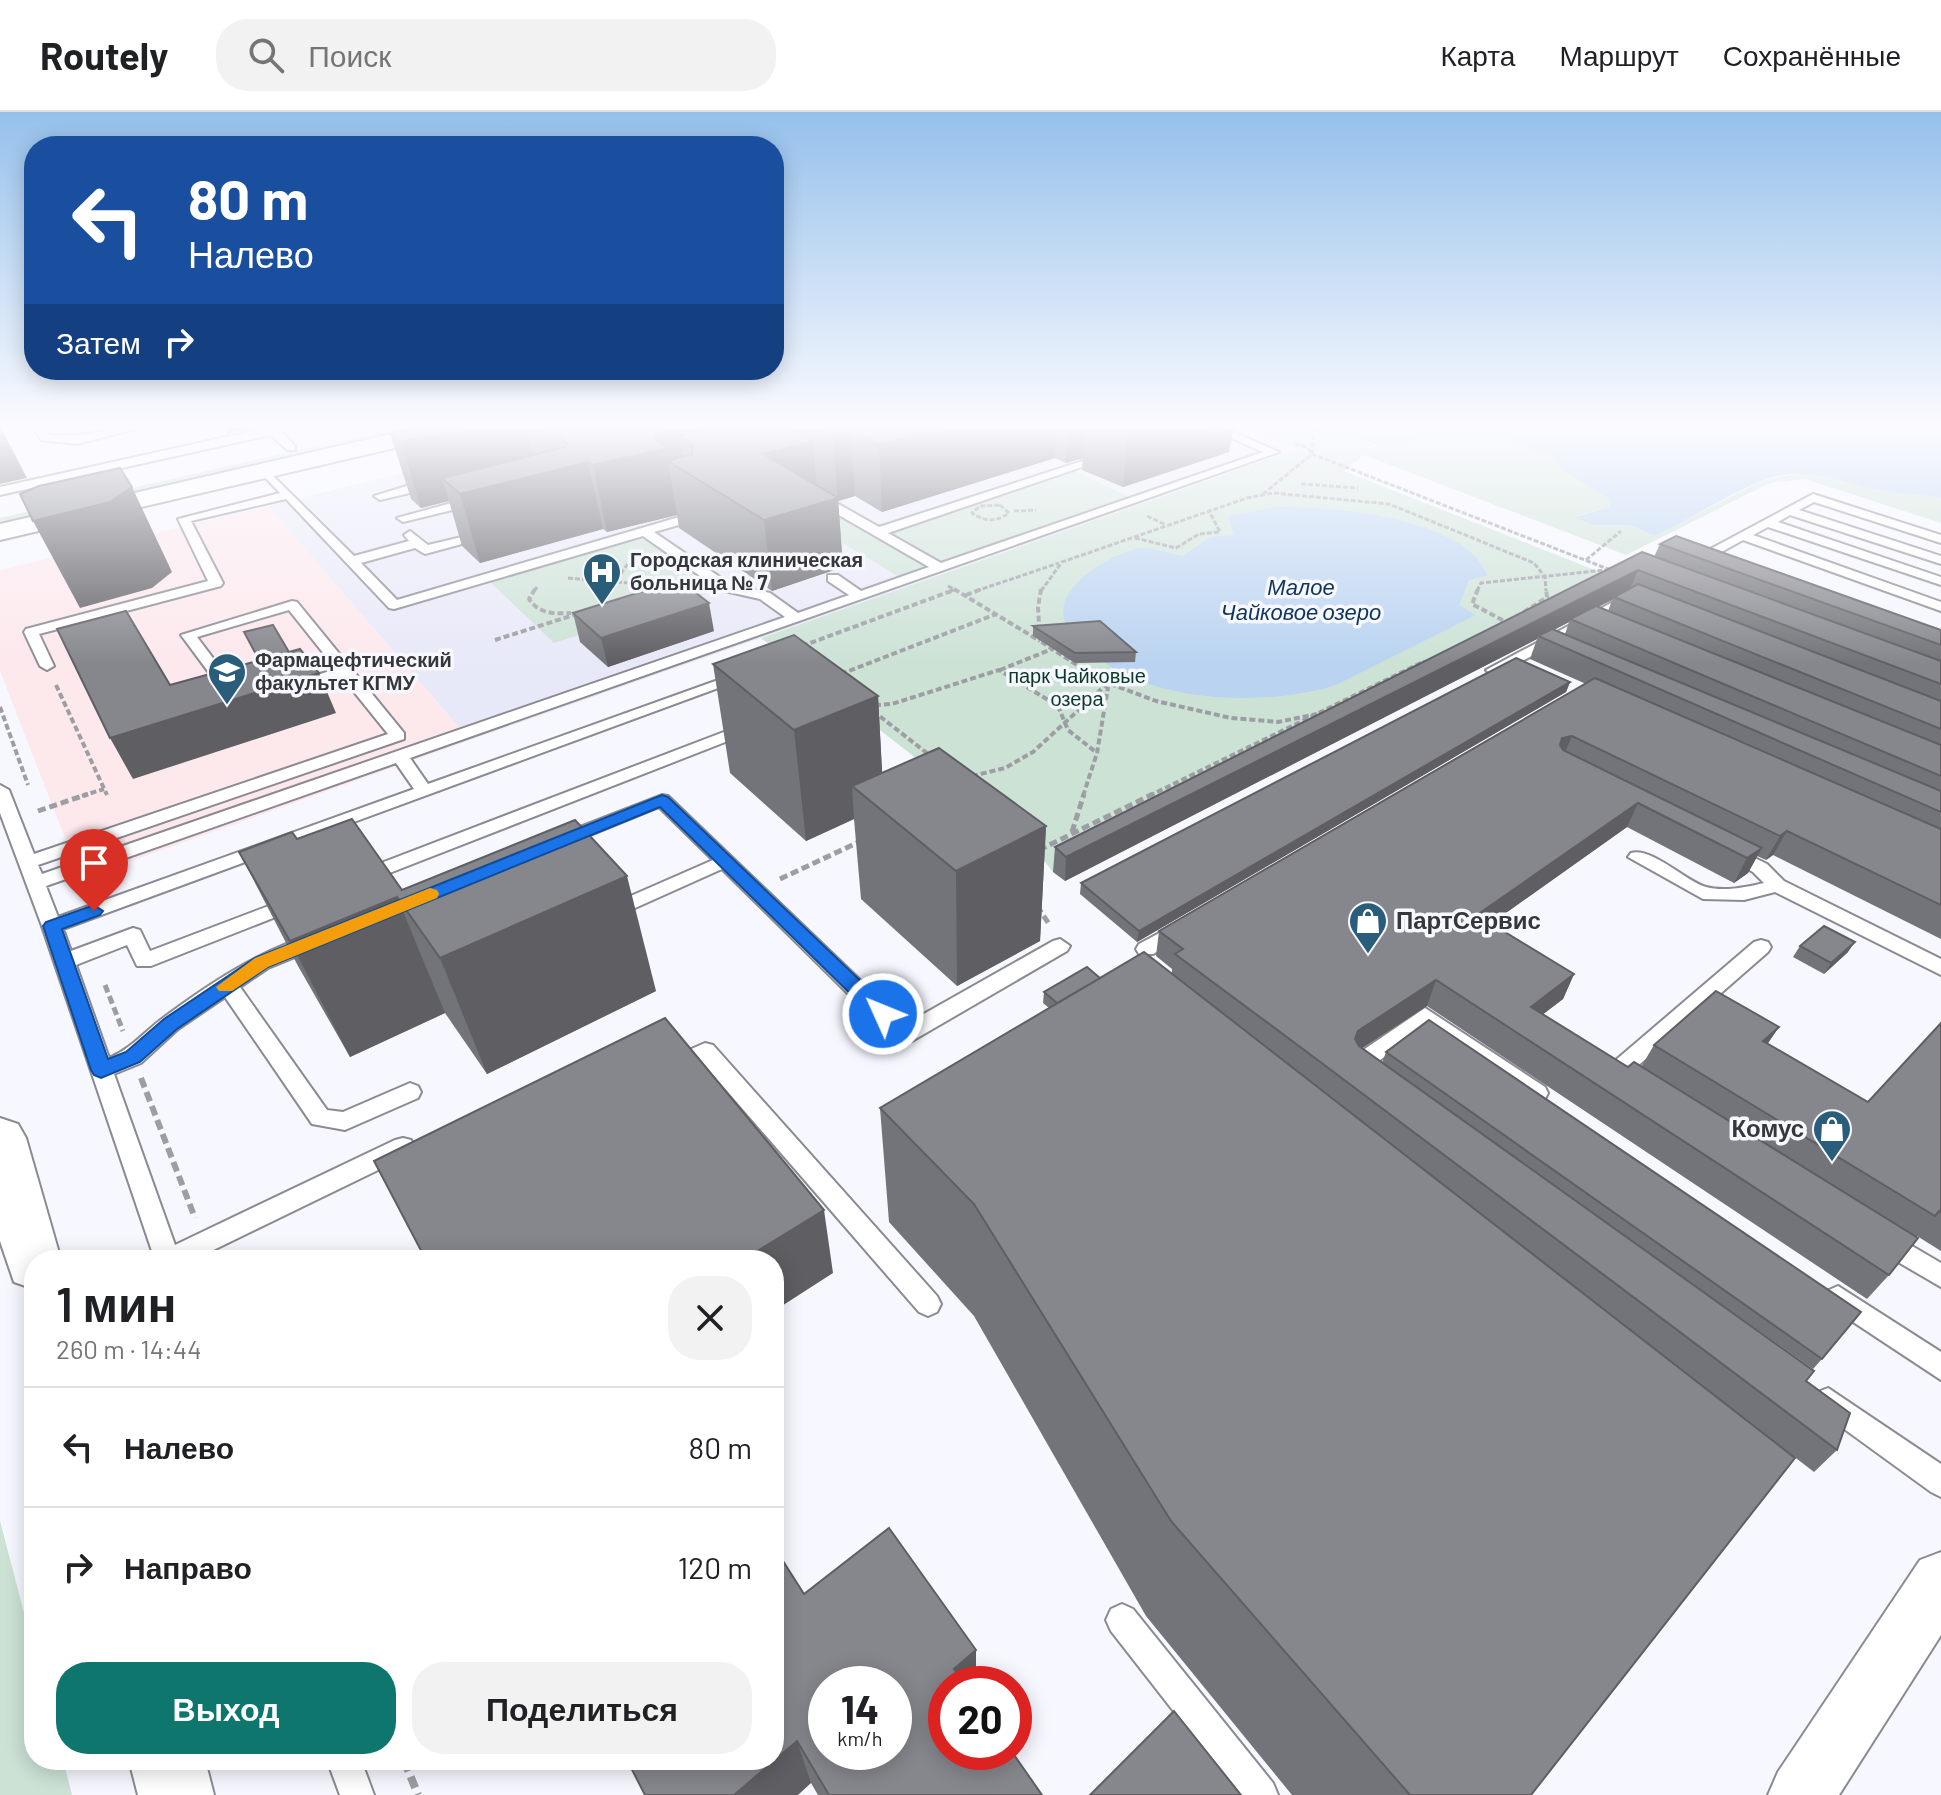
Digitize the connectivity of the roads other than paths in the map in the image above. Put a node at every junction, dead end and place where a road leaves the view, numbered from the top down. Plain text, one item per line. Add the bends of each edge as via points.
1 (23, 507) edge
2 (111, 507) edge
3 (239, 507) edge
4 (300, 507) edge
5 (391, 507) edge
6 (448, 507) edge
7 (682, 507) edge
8 (833, 507) edge
9 (954, 507) edge
10 (1116, 507) edge
11 (1797, 507) edge
12 (1840, 507) edge
13 (1789, 511) junction
14 (0, 513) edge
15 (403, 518) junction
16 (1767, 522) junction
17 (499, 530) edge
18 (0, 532) edge
19 (877, 532) junction
20 (639, 533) junction
21 (1742, 535) junction
22 (1941, 539) edge
23 (418, 543) junction
24 (1941, 560) edge
25 (352, 561) junction
26 (1736, 564) edge
27 (940, 568) junction
28 (833, 578) dead end
29 (1941, 581) edge
30 (860, 596) junction
31 (1642, 604) edge
32 (1941, 607) edge
33 (796, 618) junction
34 (47, 666) road end
35 (763, 668) edge
36 (346, 671) junction
37 (1486, 675) edge
38 (285, 690) edge
39 (254, 699) edge
40 (767, 720) edge
41 (400, 756) junction
42 (0, 790) edge
43 (424, 791) junction
44 (1718, 846) edge
45 (535, 852) edge
46 (1637, 857) dead end
47 (725, 861) junction
48 (28, 862) junction
49 (347, 882) edge
50 (35, 883) junction
51 (1777, 885) junction
52 (318, 893) edge
53 (1201, 917) edge
54 (587, 923) edge
55 (52, 926) junction
56 (334, 933) edge
57 (1060, 946) road end
58 (1761, 947) dead end
59 (1146, 949) edge
60 (63, 962) junction
61 (1941, 968) edge
62 (228, 985) junction
63 (101, 1070) junction
64 (649, 1078) edge
65 (1387, 1082) edge
66 (1645, 1088) edge
67 (410, 1092) dead end
68 (1554, 1104) edge
69 (430, 1134) edge
70 (0, 1138) edge
71 (1859, 1224) edge
72 (30, 1250) edge
73 (164, 1250) edge
74 (189, 1250) edge
75 (1941, 1276) edge
76 (1812, 1280) edge
77 (928, 1304) dead end
78 (1941, 1367) edge
79 (1814, 1391) edge
80 (1941, 1482) edge
81 (1941, 1581) edge
82 (1122, 1620) dead end
83 (170, 1770) edge
84 (348, 1770) edge
85 (176, 1795) edge
86 (357, 1795) edge
87 (1261, 1795) edge
88 (1801, 1795) edge

1 - 14 main road
2 - 18 main road
3 - 34 lane via 184,519 216,583 31,632
4 - 25 lane
5 - 15 lane
6 - 15 lane
7 - 20 lane via 696,516
8 - 19 lane
9 - 19 lane
10 - 27 lane
11 - 13 lane
12 - 22 lane
13 - 16 lane
13 - 24 lane
15 - 23 lane via 416,531 409,533
16 - 21 lane
16 - 29 lane
17 - 23 lane via 425,550
19 - 27 lane
20 - 25 lane via 394,605
20 - 33 lane via 725,587 765,596
21 - 26 lane via 1707,554
21 - 32 lane
23 - 25 lane
27 - 30 lane
28 - 30 lane
30 - 33 lane
31 - 37 lane via 1628,598 1595,623 1521,663
33 - 41 lane
35 - 43 lane
36 - 38 lane
36 - 39 lane via 292,605 188,635 239,703
36 - 48 lane via 398,736
40 - 49 lane
41 - 43 lane
41 - 50 lane
42 - 48 lane
43 - 55 lane
44 - 51 lane via 1760,868
45 - 47 lane via 662,800
46 - 51 lane via 1703,893 1744,894
47 - 54 lane
47 - 57 lane via 904,1035
48 - 50 lane
50 - 55 lane
51 - 61 lane
52 - 60 lane via 144,961 133,935
53 - 59 lane
55 - 60 lane
56 - 62 lane via 261,963
58 - 66 lane via 1618,1071
60 - 63 lane
62 - 63 lane via 133,1057
62 - 67 lane via 320,1118 345,1121
63 - 73 lane
64 - 77 lane via 705,1051
65 - 68 lane via 1361,1063 1425,1016
69 - 74 lane
70 - 72 main road
71 - 75 lane
76 - 78 lane
79 - 80 lane
81 - 88 street
82 - 87 lane
83 - 85 main road
84 - 86 lane

